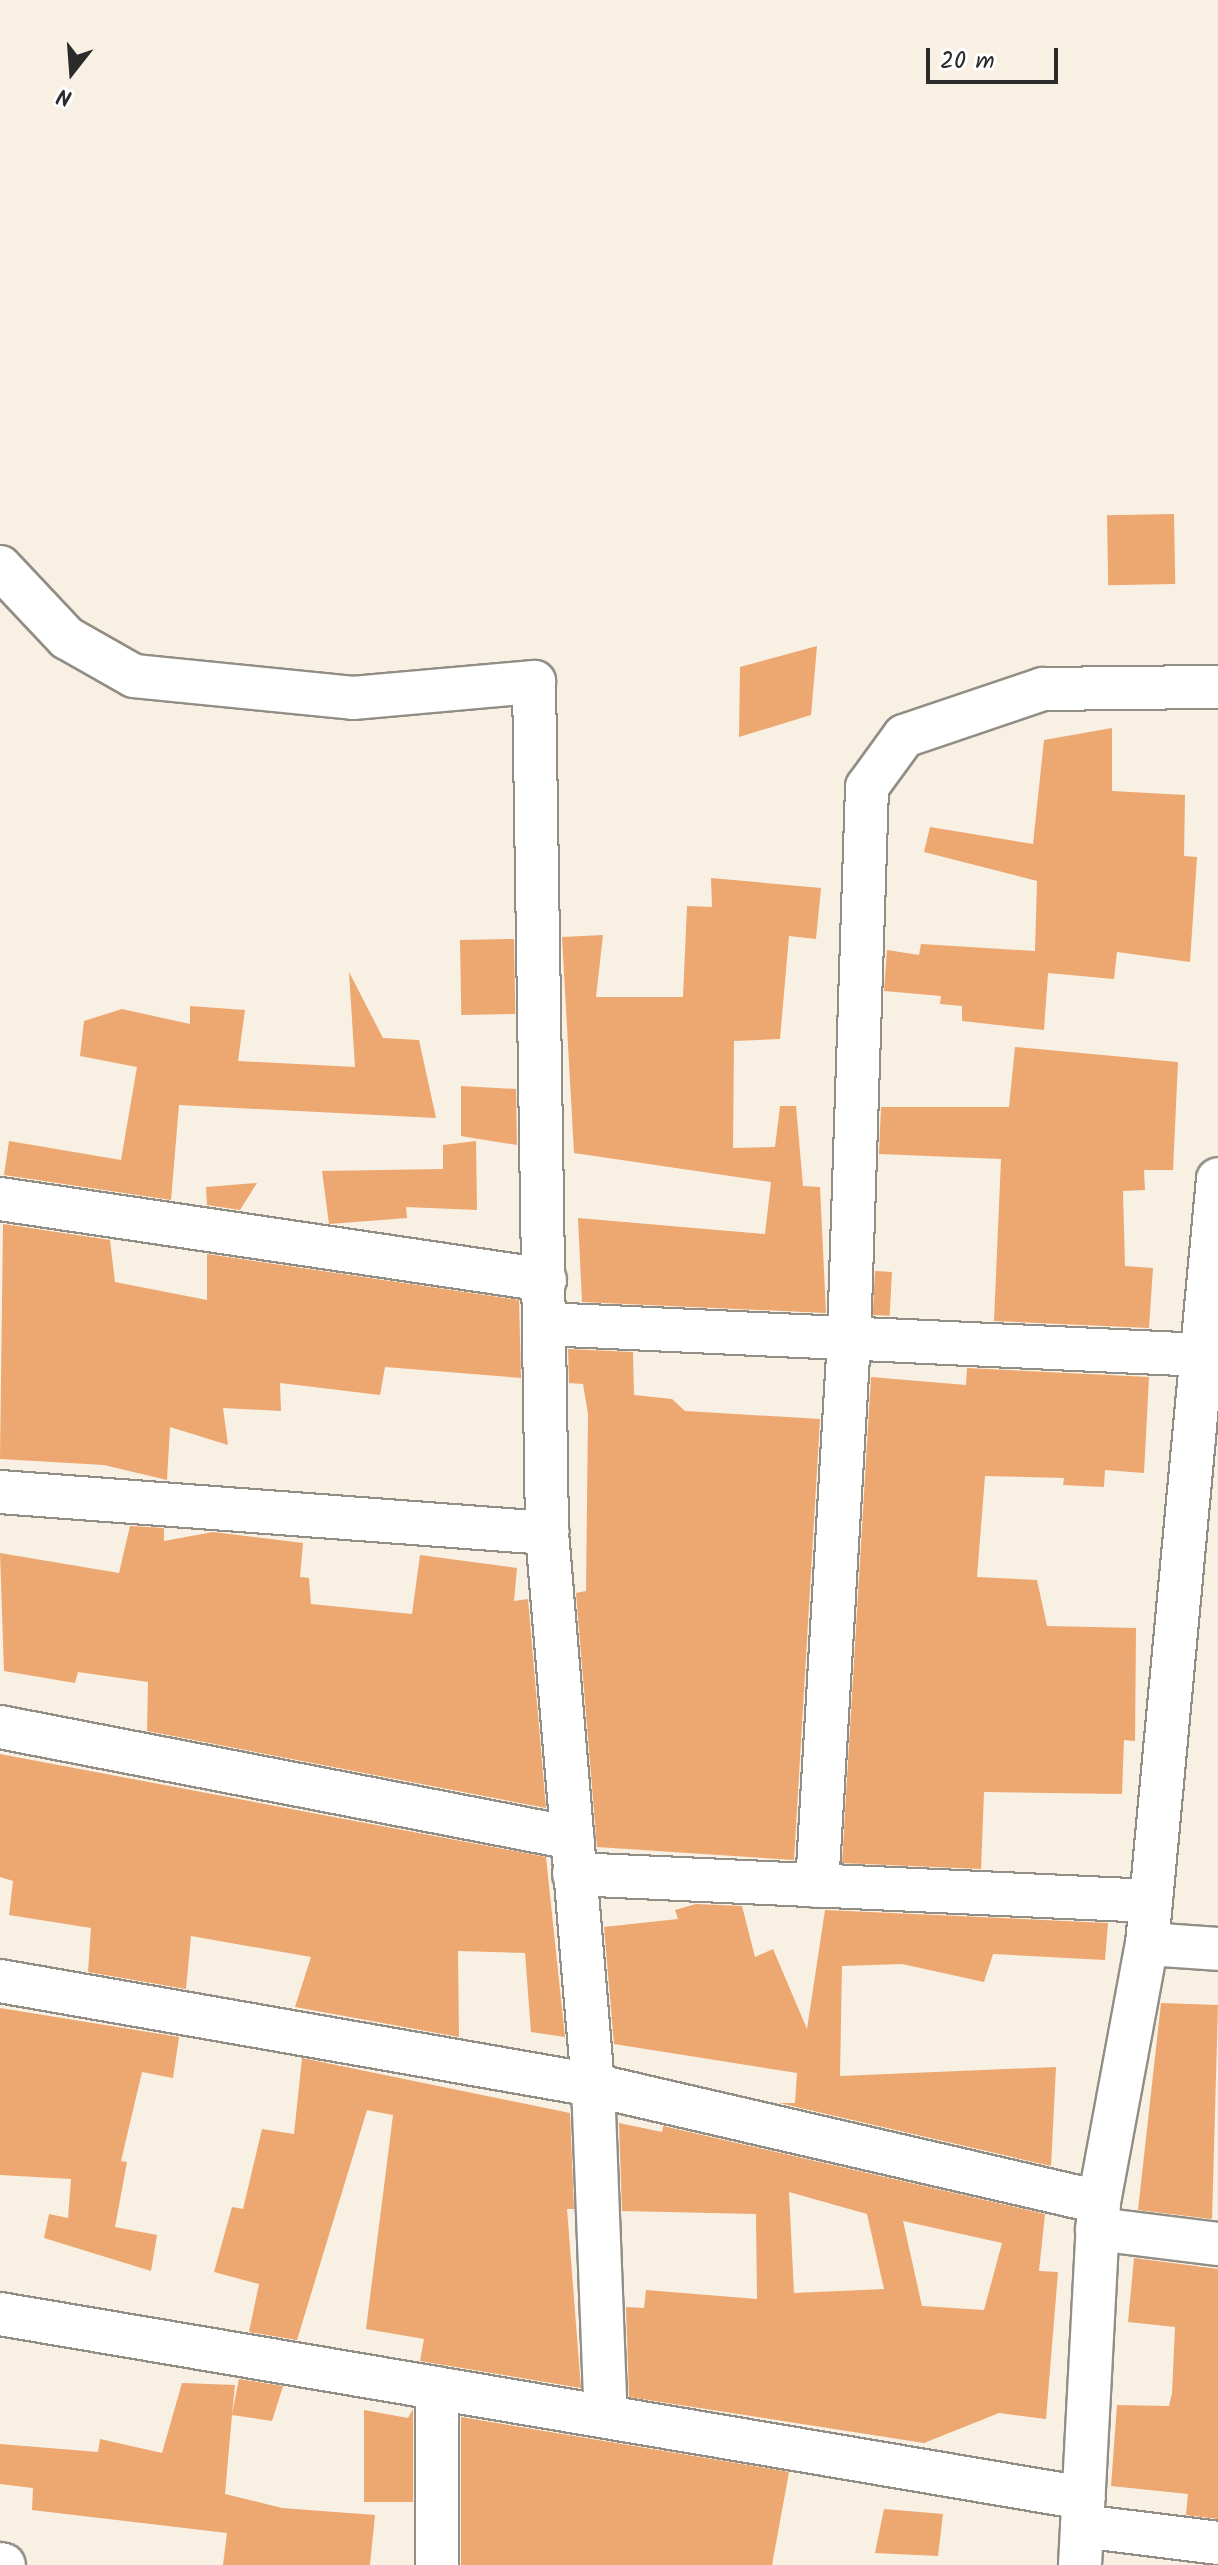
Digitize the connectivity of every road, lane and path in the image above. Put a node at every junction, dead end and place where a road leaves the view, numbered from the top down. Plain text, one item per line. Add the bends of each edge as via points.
1 (0, 567) edge
2 (1218, 687) edge
3 (1218, 1179) edge
4 (0, 1199) edge
5 (545, 1280) junction
6 (545, 1324) junction
7 (849, 1339) junction
8 (1202, 1355) junction
9 (0, 1492) edge
10 (547, 1533) junction
11 (0, 1727) edge
12 (573, 1856) junction
13 (817, 1886) junction
14 (1151, 1901) junction
15 (1147, 1944) junction
16 (1218, 1949) edge
17 (0, 1981) edge
18 (593, 2085) junction
19 (1098, 2216) junction
20 (1218, 2244) edge
21 (0, 2314) edge
22 (437, 2388) junction
23 (606, 2417) junction
24 (1082, 2530) edge
25 (1218, 2543) edge
26 (437, 2565) edge

1 - 5 street via 67,638 134,676 353,698 534,682
2 - 7 street via 1043,689 904,736 867,787
3 - 8 street
4 - 5 street
5 - 6 street
6 - 7 street
6 - 10 street
7 - 8 street
7 - 13 street
8 - 14 street
9 - 10 street
10 - 12 street
11 - 12 street
12 - 13 street
12 - 18 street
13 - 14 street
14 - 15 street
15 - 16 street
15 - 19 street
17 - 18 street
18 - 19 street
18 - 23 street
19 - 20 street
19 - 24 street
21 - 22 street
22 - 23 street
22 - 26 street
23 - 24 street
24 - 25 street

